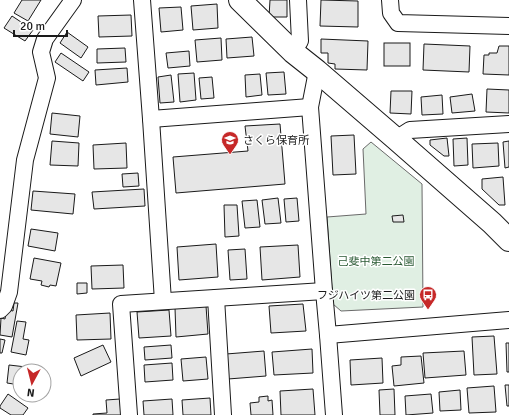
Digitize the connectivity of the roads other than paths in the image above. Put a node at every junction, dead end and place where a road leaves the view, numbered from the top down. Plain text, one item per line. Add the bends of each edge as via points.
1 (73, 0) edge
2 (142, 0) edge
3 (240, 0) edge
4 (298, 0) edge
5 (390, 0) edge
6 (509, 26) edge
7 (293, 52) junction
8 (317, 71) junction
9 (310, 108) junction
10 (151, 119) junction
11 (509, 124) edge
12 (396, 139) junction
13 (509, 240) edge
14 (324, 291) junction
15 (216, 298) junction
16 (163, 301) junction
17 (0, 310) edge
18 (509, 320) edge
19 (328, 335) junction
20 (129, 415) edge
21 (223, 415) edge
22 (334, 415) edge

1 - 17 street via 45,39 41,52 48,78 25,160 10,292
2 - 10 street
3 - 7 street
4 - 7 street via 300,42
5 - 6 street via 391,13 398,23
7 - 8 street
8 - 9 street
8 - 12 street
9 - 10 street
9 - 14 street
10 - 16 street
11 - 12 street via 410,130
12 - 13 street
14 - 15 street
14 - 19 street
15 - 16 street
15 - 21 street
16 - 20 street via 122,304
18 - 19 street
19 - 22 street

